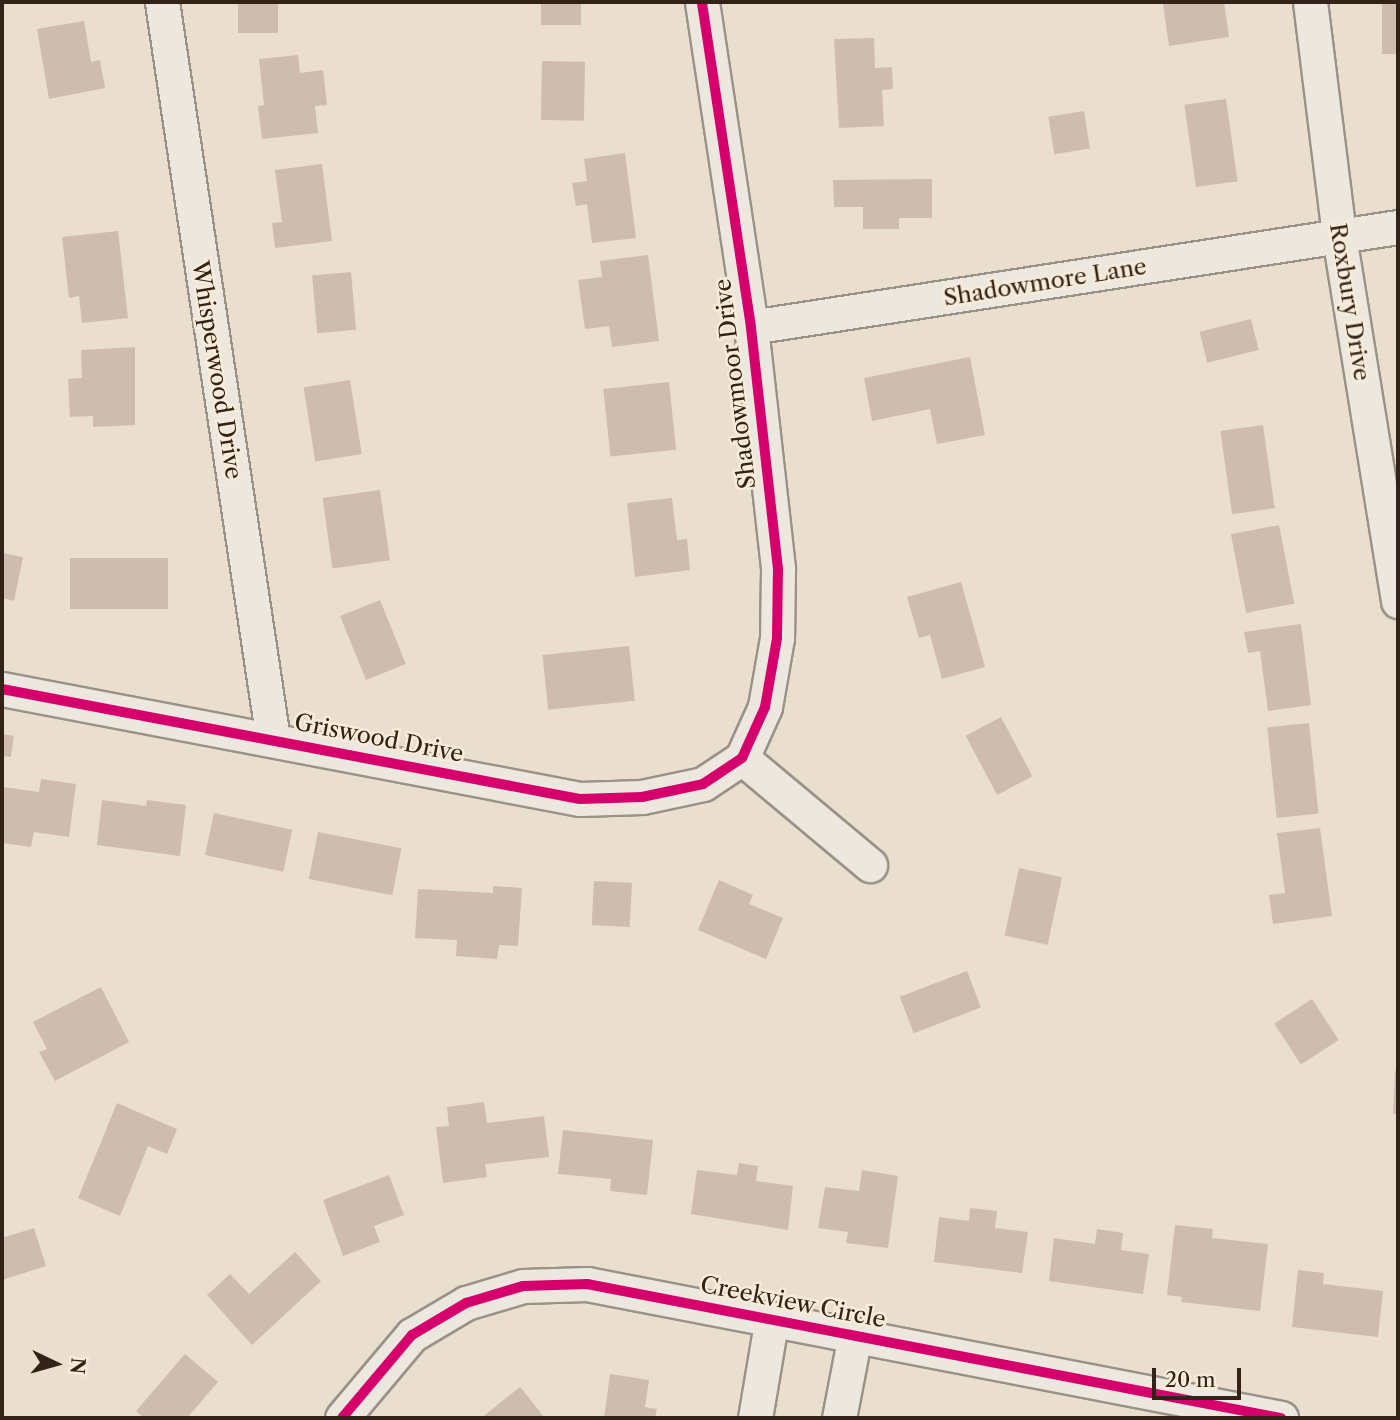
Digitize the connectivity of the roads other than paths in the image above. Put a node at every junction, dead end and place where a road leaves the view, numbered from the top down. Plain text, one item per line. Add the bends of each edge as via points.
1 (162, 2) edge
2 (702, 2) edge
3 (1310, 2) edge
4 (1398, 227) edge
5 (1339, 236) junction
6 (751, 327) junction
7 (1398, 601) edge
8 (2, 689) edge
9 (273, 739) junction
10 (742, 758) junction
11 (870, 865) dead end
12 (772, 1318) junction
13 (855, 1335) junction
14 (342, 1418) edge
15 (755, 1418) edge
16 (839, 1418) edge
17 (1274, 1418) edge

1 - 9 street, Whisperwood Drive
2 - 6 street, Shadowmoor Drive
3 - 5 street, Roxbury Drive
4 - 5 street, Shadowmore Lane
5 - 6 street, Shadowmore Lane
5 - 7 street, Roxbury Drive
6 - 10 street, Shadowmoor Drive via 778,569 777,638 765,707
8 - 9 street, Griswood Drive
9 - 10 street, Griswood Drive via 580,799 642,797 703,784
10 - 11 street
12 - 13 street, Creekview Circle
12 - 14 street, Creekview Circle via 587,1284 523,1286 466,1303 412,1335
12 - 15 street
13 - 16 street
13 - 17 street, Creekview Circle

